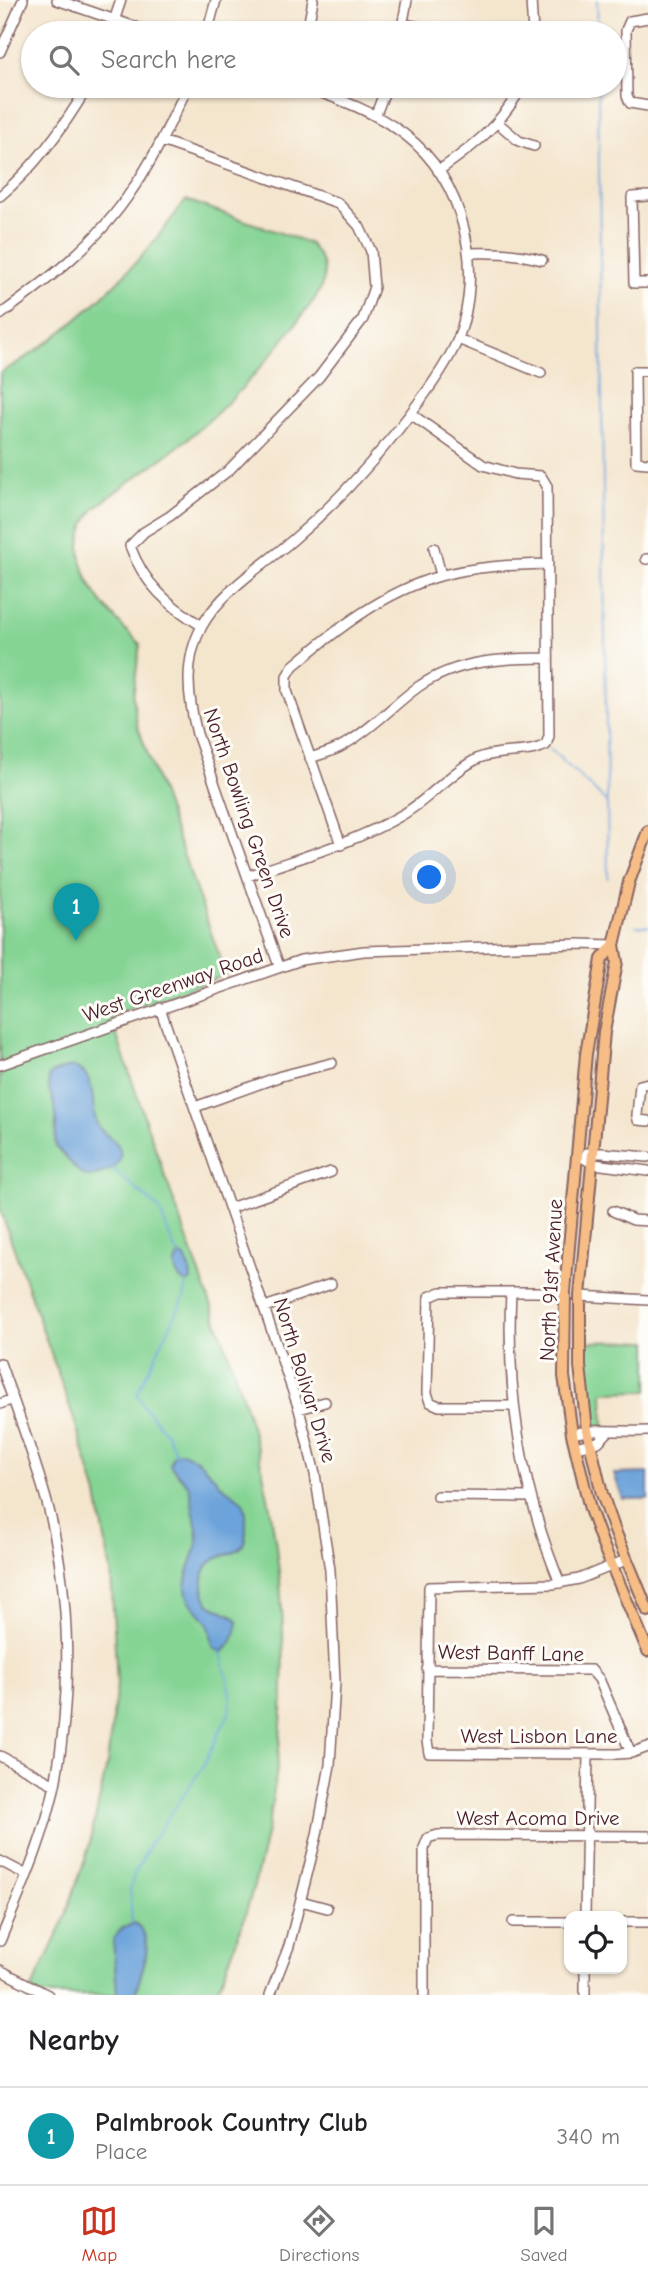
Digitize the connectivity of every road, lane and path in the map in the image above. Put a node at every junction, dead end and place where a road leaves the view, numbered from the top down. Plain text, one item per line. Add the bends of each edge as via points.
1 (23, 0) edge
2 (57, 0) edge
3 (121, 0) edge
4 (216, 0) edge
5 (313, 0) edge
6 (407, 0) edge
7 (531, 0) edge
8 (648, 18) edge
9 (116, 21) joint
10 (210, 21) edge
11 (309, 21) edge
12 (403, 21) edge
13 (532, 21) edge
14 (627, 28) edge
15 (0, 52) edge
16 (627, 63) edge
17 (80, 98) edge
18 (182, 98) edge
19 (334, 98) edge
20 (382, 98) edge
21 (514, 98) edge
22 (648, 106) edge
23 (376, 114) junction
24 (498, 123) junction
25 (162, 141) junction
26 (534, 146) dead end
27 (438, 170) junction
28 (0, 196) edge
29 (648, 197) edge
30 (469, 253) junction
31 (542, 260) dead end
32 (648, 283) edge
33 (0, 316) edge
34 (458, 339) junction
35 (648, 371) edge
36 (541, 373) dead end
37 (411, 414) junction
38 (648, 463) edge
39 (434, 548) dead end
40 (548, 564) junction
41 (441, 575) junction
42 (202, 626) junction
43 (548, 658) junction
44 (310, 758) junction
45 (648, 831) edge
46 (341, 845) junction
47 (248, 876) junction
48 (614, 945) junction
49 (279, 966) junction
50 (160, 1008) junction
51 (332, 1063) dead end
52 (0, 1065) edge
53 (648, 1083) edge
54 (194, 1107) junction
55 (648, 1121) edge
56 (594, 1152) junction
57 (578, 1155) junction
58 (648, 1157) edge
59 (593, 1164) junction
60 (648, 1171) edge
61 (331, 1172) dead end
62 (230, 1208) junction
63 (613, 1211) dead end
64 (648, 1222) edge
65 (331, 1284) dead end
66 (511, 1292) junction
67 (565, 1292) junction
68 (580, 1296) junction
69 (648, 1300) edge
70 (265, 1307) junction
71 (0, 1363) edge
72 (13, 1399) junction
73 (325, 1402) dead end
74 (0, 1404) edge
75 (513, 1406) junction
76 (299, 1409) junction
77 (587, 1430) junction
78 (608, 1432) junction
79 (648, 1432) edge
80 (572, 1434) junction
81 (590, 1444) junction
82 (575, 1447) junction
83 (436, 1496) dead end
84 (530, 1497) junction
85 (626, 1560) junction
86 (612, 1566) junction
87 (560, 1583) junction
88 (648, 1611) edge
89 (648, 1651) edge
90 (427, 1669) junction
91 (648, 1747) edge
92 (588, 1754) junction
93 (631, 1754) junction
94 (0, 1756) edge
95 (55, 1785) junction
96 (586, 1835) junction
97 (648, 1836) edge
98 (0, 1861) edge
99 (27, 1875) junction
100 (301, 1901) junction
101 (327, 1908) dead end
102 (585, 1911) edge
103 (513, 1922) dead end
104 (564, 1922) edge
105 (627, 1922) edge
106 (648, 1922) edge
107 (0, 1941) edge
108 (0, 1970) edge
109 (585, 1974) edge
110 (48, 1995) edge
111 (270, 1995) edge
112 (424, 1995) edge
113 (585, 1995) edge

1 - 15 street
2 - 9 street
3 - 9 street
4 - 10 street
5 - 11 street
6 - 12 street
7 - 13 street
8 - 14 street via 630,22
16 - 22 street via 630,103
17 - 28 street via 48,146
18 - 25 street
19 - 23 street, North Bowling Green Drive
20 - 23 street
21 - 24 street
23 - 27 street, North Bowling Green Drive via 407,136
24 - 26 street via 519,141
24 - 27 street
25 - 33 street via 131,192 98,231 68,262
25 - 42 street via 338,203 359,226 371,251 374,287 363,319 318,377 229,470 130,545 138,567 159,594
27 - 30 street, North Bowling Green Drive via 456,203
29 - 32 street via 632,197 634,283
30 - 31 street
30 - 34 street, North Bowling Green Drive via 468,297
34 - 36 street
34 - 37 street, North Bowling Green Drive
35 - 38 street via 635,371 636,462
37 - 40 street via 483,465 541,476 547,486
37 - 42 street, North Bowling Green Drive via 330,505 224,596
39 - 41 street
40 - 41 street
40 - 43 street
41 - 44 street via 368,609 293,666 287,676 287,691
42 - 47 street, North Bowling Green Drive via 189,667 190,705
43 - 44 street via 468,663 419,686 362,734
43 - 46 street via 550,736 546,745 481,757 412,809
44 - 46 street
45 - 48 main road, North 91st Avenue
46 - 47 street
47 - 49 street, North Bowling Green Drive
48 - 49 street, West Greenway Road via 364,951
48 - 56 main road, North 91st Avenue via 617,962 604,1032
48 - 57 main road, North 91st Avenue via 602,959 589,1030
49 - 50 street, West Greenway Road
50 - 52 street, West Greenway Road
50 - 54 street, North Bolivar Drive
51 - 54 street
53 - 55 street via 640,1085 637,1115 638,1120
54 - 62 street, North Bolivar Drive
56 - 57 street
56 - 58 street
56 - 59 main road, North 91st Avenue
57 - 59 street
57 - 67 main road, North 91st Avenue
59 - 60 street
59 - 68 main road, North 91st Avenue
61 - 62 street
62 - 70 street, North Bolivar Drive
63 - 64 street
65 - 70 street
66 - 67 street
66 - 75 street
66 - 75 street via 431,1295 427,1393 430,1402 439,1406
67 - 80 main road, North 91st Avenue via 564,1376
68 - 69 street
68 - 77 main road, North 91st Avenue via 580,1366
70 - 76 street, North Bolivar Drive
71 - 72 street
72 - 74 street
72 - 95 street via 49,1512 65,1605 65,1704
73 - 76 street
75 - 84 street
76 - 100 street, North Bolivar Drive via 330,1570 335,1682 330,1765
77 - 78 street
77 - 80 street
77 - 81 main road, North 91st Avenue
78 - 79 street
78 - 81 street
80 - 82 main road, North 91st Avenue
81 - 82 street
81 - 85 main road, North 91st Avenue
82 - 86 main road, North 91st Avenue via 590,1509
83 - 84 street
84 - 87 street
85 - 86 street
85 - 88 main road, North 91st Avenue
86 - 87 street
86 - 89 main road, North 91st Avenue
87 - 90 street via 429,1587
90 - 92 street, West Lisbon Lane via 429,1753
90 - 93 street, West Banff Lane via 594,1672
91 - 93 street, West Lisbon Lane
92 - 93 street, West Lisbon Lane
92 - 96 street
94 - 95 street
95 - 99 street
96 - 97 street, West Acoma Drive
96 - 102 street
96 - 112 street, West Acoma Drive via 428,1838 424,1848
98 - 99 street
99 - 107 street
100 - 101 street
100 - 111 street, North Bolivar Drive
103 - 104 street
105 - 106 street
108 - 110 street
109 - 113 street

